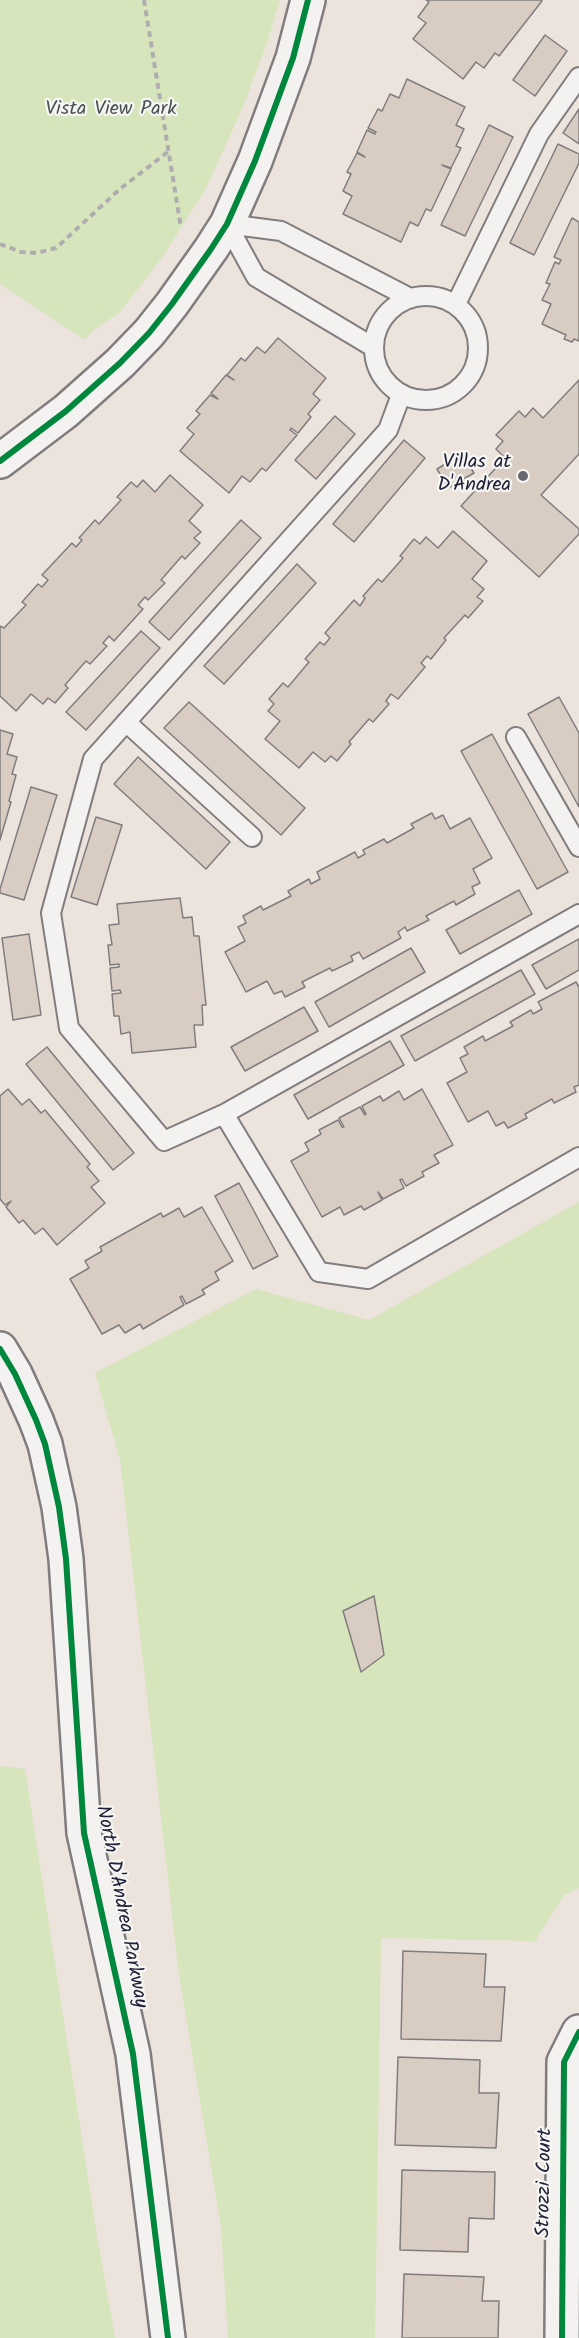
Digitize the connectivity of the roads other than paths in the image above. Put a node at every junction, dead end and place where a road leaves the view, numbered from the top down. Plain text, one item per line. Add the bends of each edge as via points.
1 (308, 0) edge
2 (327, 0) edge
3 (293, 58) junction
4 (579, 77) edge
5 (226, 224) junction
6 (410, 298) junction
7 (456, 304) junction
8 (373, 347) junction
9 (401, 395) junction
10 (0, 461) edge
11 (126, 722) junction
12 (516, 737) dead end
13 (252, 837) dead end
14 (579, 847) edge
15 (579, 914) edge
16 (224, 1114) junction
17 (579, 1157) edge
18 (0, 1349) edge
19 (579, 2032) edge
20 (168, 2338) edge
21 (562, 2338) edge

1 - 3 street
2 - 3 street
3 - 5 street via 255,161
4 - 7 lane via 539,134
5 - 6 lane via 282,231
5 - 8 lane via 256,277
5 - 10 street via 149,333 66,411
6 - 7 lane via 441,297
6 - 8 lane via 386,315 376,330
7 - 9 lane via 469,317 476,332 479,350 470,378 438,400 420,401
8 - 9 lane via 375,365 387,384
9 - 11 lane via 388,430
11 - 13 lane
11 - 16 lane via 93,759 51,913 69,1028 164,1141
12 - 14 lane
15 - 16 lane
16 - 17 lane via 319,1272 368,1279
18 - 20 street, North D'Andrea Parkway via 45,1444 59,1507 66,1559 84,1833 133,2054
19 - 21 street, Strozzi Court via 564,2062

